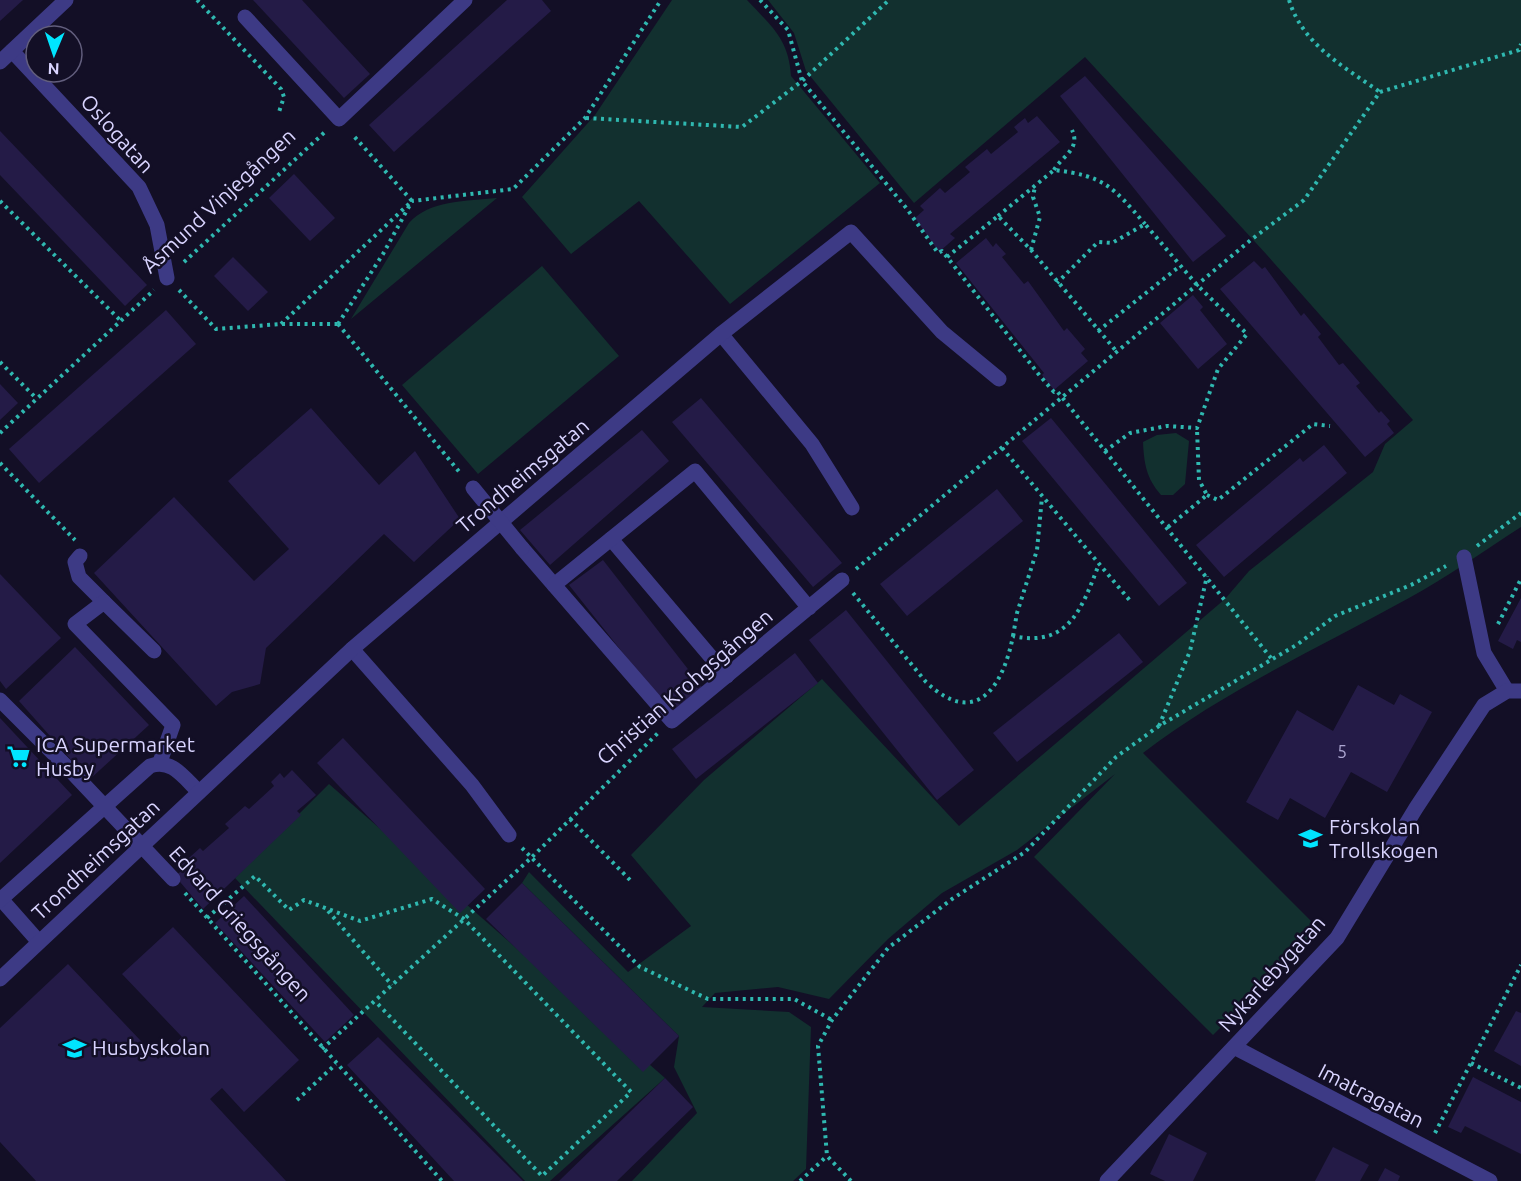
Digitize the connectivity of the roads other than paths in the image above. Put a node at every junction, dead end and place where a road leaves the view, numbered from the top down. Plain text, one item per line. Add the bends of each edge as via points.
1 (66, 0) edge
2 (465, 0) edge
3 (245, 17) dead end
4 (12, 51) junction
5 (0, 62) edge
6 (167, 278) road end
7 (721, 334) junction
8 (999, 379) dead end
9 (473, 488) road end
10 (852, 508) dead end
11 (611, 539) junction
12 (80, 556) road end
13 (1464, 556) road end
14 (842, 580) road end
15 (554, 585) junction
16 (104, 602) junction
17 (809, 608) junction
18 (352, 649) junction
19 (154, 651) dead end
20 (727, 676) junction
21 (1514, 691) edge
22 (0, 700) edge
23 (160, 762) junction
24 (199, 792) junction
25 (509, 835) dead end
26 (173, 879) road end
27 (0, 900) edge
28 (39, 942) junction
29 (0, 979) edge
30 (1234, 1047) junction
31 (1107, 1181) edge
32 (1490, 1181) edge

1 - 4 street
2 - 3 street via 339,119
4 - 5 street
4 - 6 street, Oslogatan via 139,187 157,225
7 - 8 street, Trondheimsgatan via 851,232 942,332
7 - 10 street via 812,444
7 - 18 street, Trondheimsgatan
9 - 15 street, bridge
11 - 15 street
11 - 17 street via 695,471
11 - 20 street
12 - 16 street via 75,562 79,578
13 - 21 street, Nykarlebygatan via 1484,653
14 - 17 street, Christian Krohgsgången
15 - 20 street, Christian Krohgsgången via 672,721
16 - 19 street
16 - 23 street via 75,624 173,725
17 - 20 street, Christian Krohgsgången
18 - 24 street, Trondheimsgatan
18 - 25 street via 472,785
21 - 30 street, Nykarlebygatan via 1484,705 1416,807 1337,938
22 - 26 street, Edvard Griegsgången, bridge
23 - 24 street via 172,766
23 - 27 street via 150,766
24 - 28 street, Trondheimsgatan
27 - 28 street
28 - 29 street, Trondheimsgatan
30 - 31 street, Nykarlebygatan
30 - 32 street, Imatragatan

